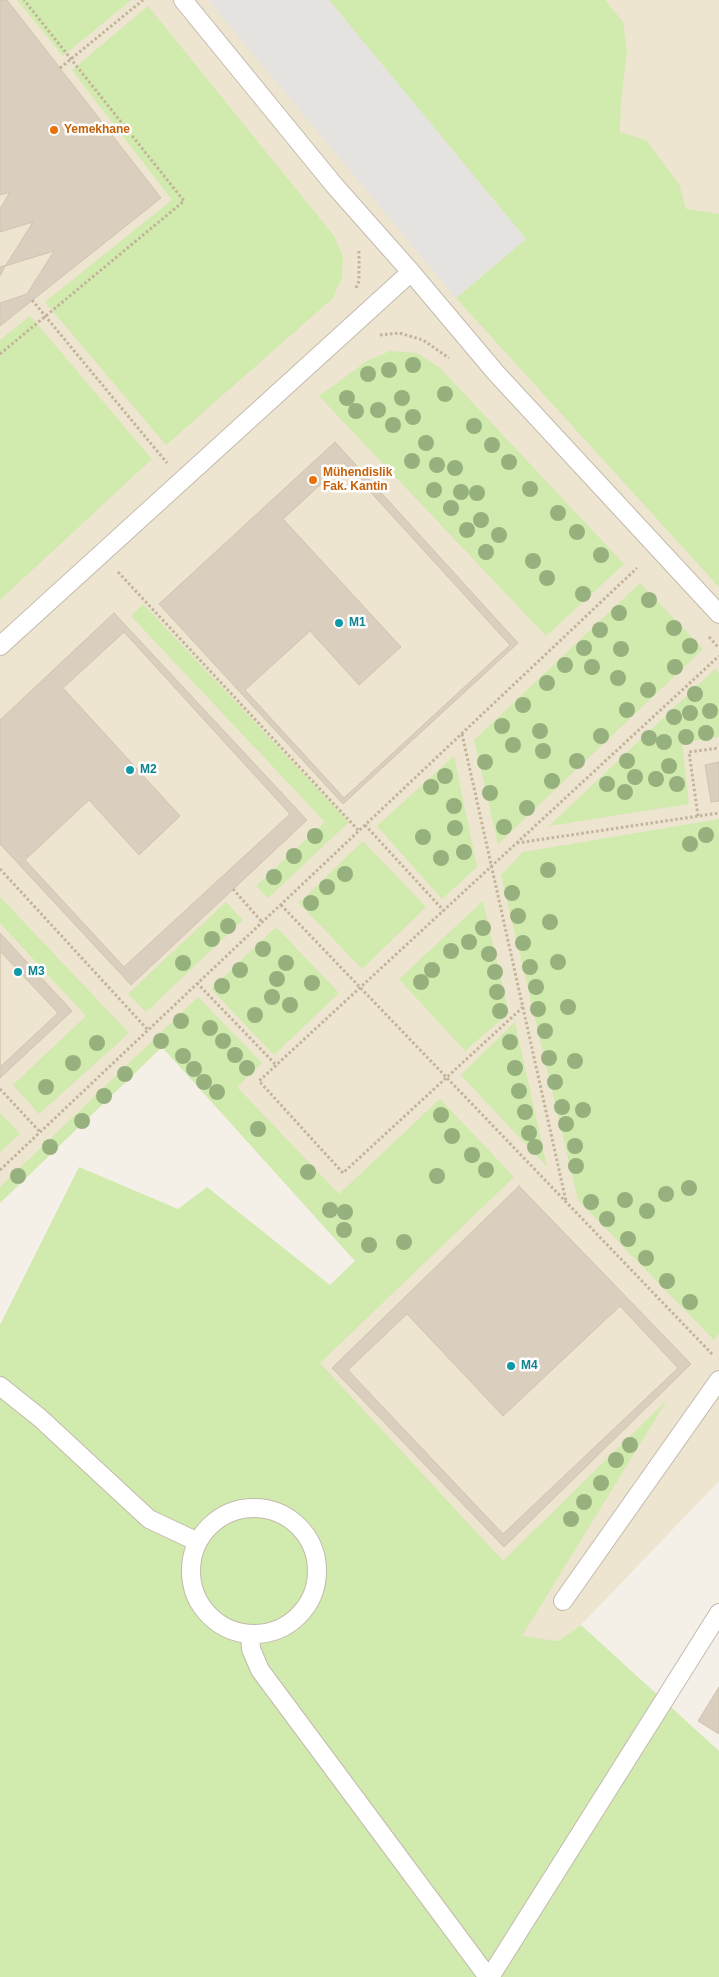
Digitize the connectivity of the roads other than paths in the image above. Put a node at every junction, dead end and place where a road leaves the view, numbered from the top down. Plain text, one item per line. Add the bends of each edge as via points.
1 (183, 0) edge
2 (412, 272) junction
3 (719, 614) edge
4 (0, 646) edge
5 (719, 1380) edge
6 (0, 1386) edge
7 (198, 1542) junction
8 (563, 1601) dead end
9 (719, 1613) edge
10 (250, 1634) junction
11 (489, 1977) edge

1 - 2 lane via 334,186
2 - 3 lane via 496,373
2 - 4 lane
5 - 8 lane
6 - 7 lane via 40,1418 150,1519
7 - 10 lane via 192,1563 192,1584 200,1604 213,1619 230,1630
7 - 10 lane via 211,1525 228,1513 249,1508 277,1512 290,1518 305,1533 314,1551 317,1572 314,1592 305,1610 289,1624 271,1632
9 - 11 lane
10 - 11 lane via 251,1649 260,1670

